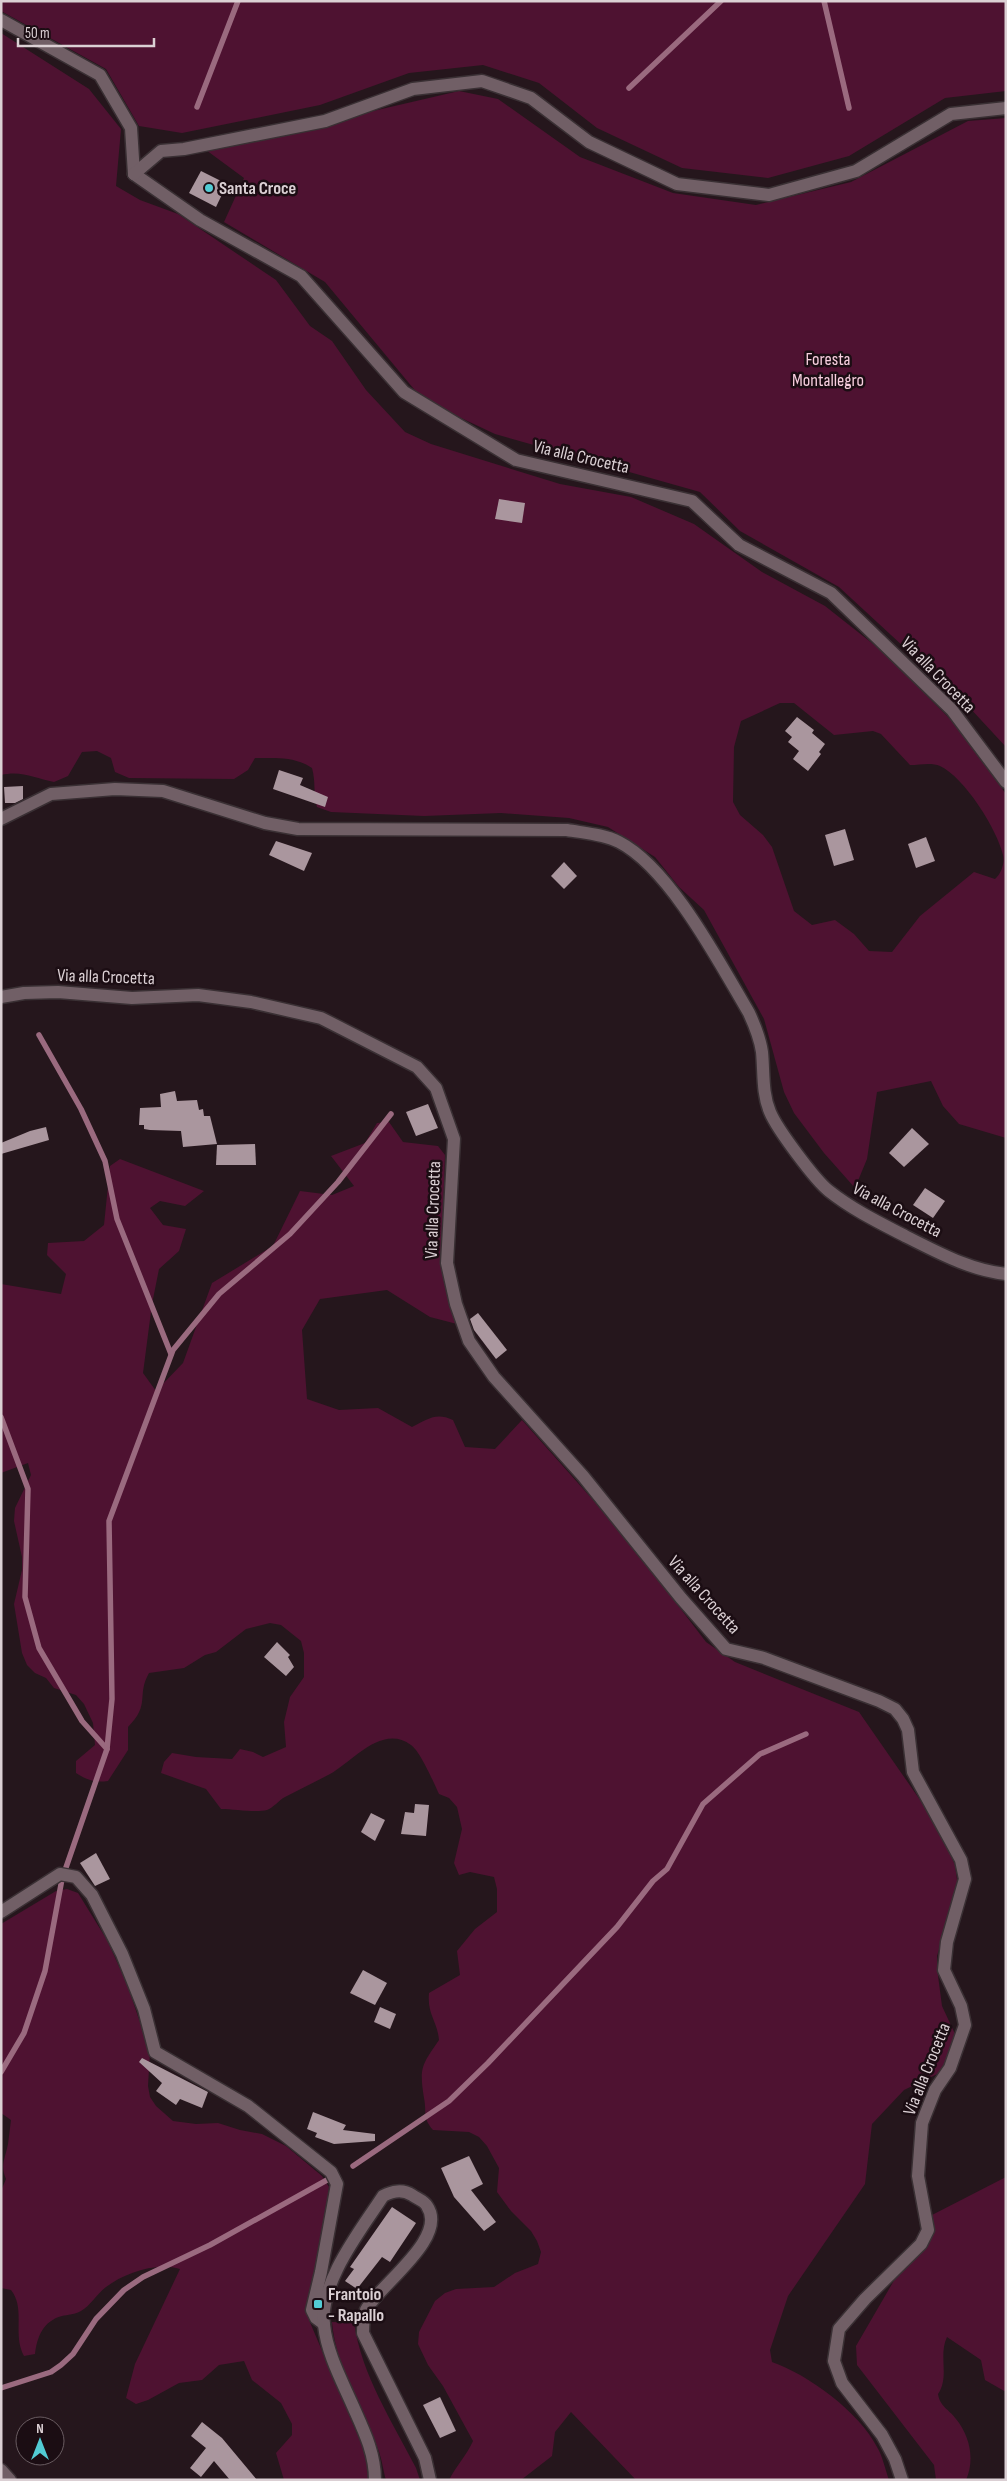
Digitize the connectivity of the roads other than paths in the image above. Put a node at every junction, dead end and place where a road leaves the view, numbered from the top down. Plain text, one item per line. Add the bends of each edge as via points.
1 (1, 20) edge
2 (1006, 108) edge
3 (134, 174) junction
4 (1006, 782) edge
5 (1, 820) edge
6 (1, 997) edge
7 (1006, 1274) edge
8 (1, 1912) edge
9 (324, 2324) junction
10 (1, 2470) edge
11 (10, 2480) edge
12 (376, 2480) edge
13 (430, 2480) edge
14 (902, 2480) edge

1 - 3 street via 100,75 131,128
2 - 3 street via 951,114 856,171 769,195 678,184 589,142 531,98 482,81 413,89 325,121 161,151
3 - 4 street, Via alla Crocetta via 200,220 301,276 404,392 516,460 692,501 739,545 831,593 952,710
5 - 7 street, Via alla Crocetta via 51,794 115,789 163,791 265,823 298,829 567,830 619,842 645,861 693,919 756,1029 764,1096 770,1113 827,1190 857,1212 954,1260
6 - 14 street, Via alla Crocetta via 58,992 132,998 198,995 251,1002 321,1018 417,1067 436,1088 454,1139 447,1263 456,1304 468,1341 494,1377 583,1476 680,1598 726,1649 764,1658 879,1701 895,1709 903,1719 908,1730 912,1772 960,1860 965,1879 944,1970 965,2025 950,2068 935,2090 922,2123 918,2176 928,2230 921,2244 839,2329 834,2361 842,2383 882,2434
8 - 9 street via 60,1874 76,1878 92,1895 122,1954 144,2009 155,2052 248,2106 331,2172 337,2184 312,2310
9 - 12 street via 330,2352 370,2444
9 - 13 street via 327,2298 339,2264 383,2196 392,2191 408,2192 427,2205 431,2216 423,2244 370,2305 363,2325 366,2340 425,2458
10 - 11 street

